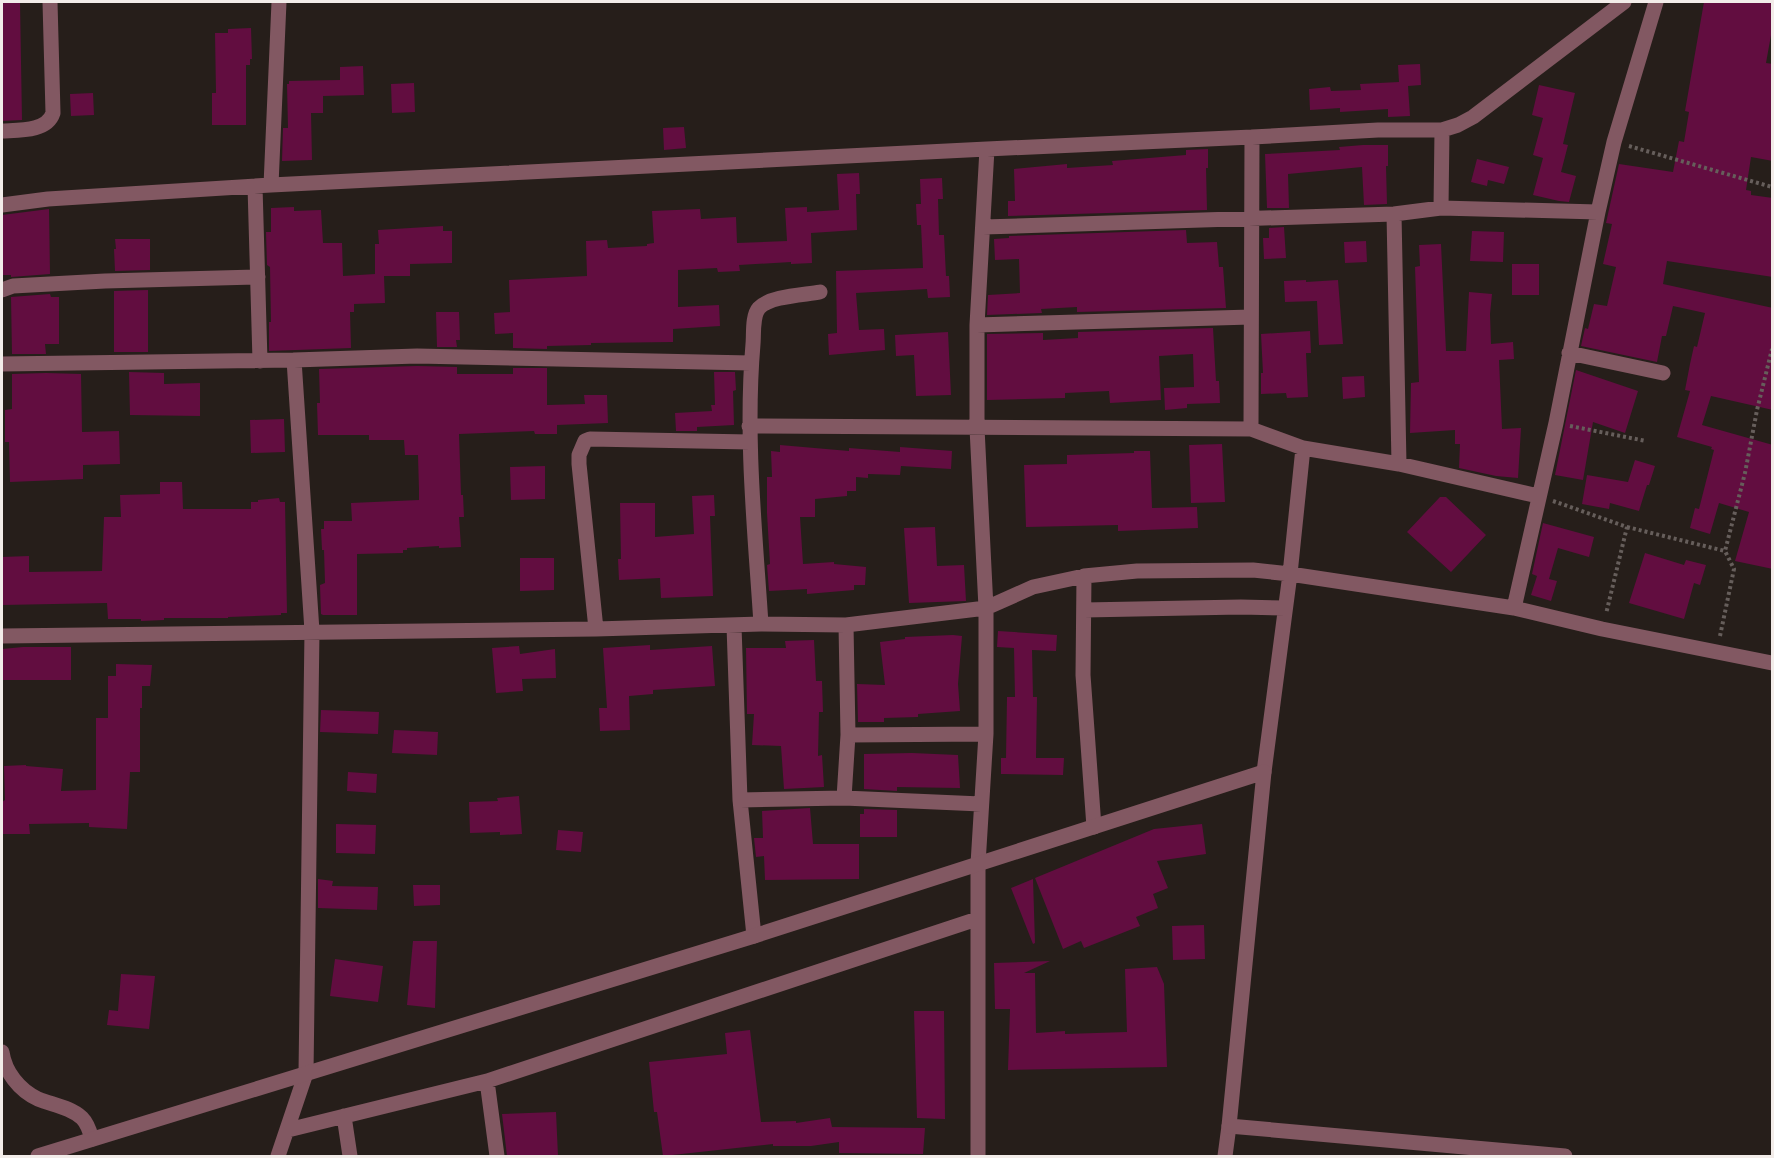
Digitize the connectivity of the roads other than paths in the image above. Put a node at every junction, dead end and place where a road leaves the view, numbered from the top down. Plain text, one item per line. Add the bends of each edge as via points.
1 (50, 2) edge
2 (279, 2) edge
3 (1624, 2) edge
4 (1656, 2) edge
5 (1442, 130) junction
6 (2, 131) edge
7 (1252, 136) junction
8 (987, 149) junction
9 (263, 185) junction
10 (2, 205) edge
11 (1441, 208) junction
12 (1598, 212) junction
13 (1394, 214) junction
14 (1251, 219) junction
15 (983, 227) junction
16 (258, 277) junction
17 (2, 290) edge
18 (820, 292) dead end
19 (1251, 317) junction
20 (977, 325) junction
21 (1569, 353) junction
22 (294, 360) junction
23 (260, 361) junction
24 (751, 363) junction
25 (2, 364) edge
26 (1664, 373) dead end
27 (749, 426) junction
28 (977, 428) junction
29 (1251, 429) junction
30 (750, 442) junction
31 (1303, 448) junction
32 (1399, 464) junction
33 (1538, 496) junction
34 (1290, 573) junction
35 (1084, 576) junction
36 (986, 608) junction
37 (1285, 608) junction
38 (1514, 608) junction
39 (1084, 610) junction
40 (761, 624) junction
41 (846, 625) junction
42 (734, 626) junction
43 (596, 629) junction
44 (312, 631) junction
45 (2, 636) edge
46 (1773, 663) edge
47 (986, 734) junction
48 (848, 735) junction
49 (1264, 772) junction
50 (844, 798) junction
51 (740, 800) junction
52 (981, 804) junction
53 (1094, 826) junction
54 (978, 864) junction
55 (977, 919) junction
56 (754, 936) junction
57 (2, 1052) edge
58 (306, 1073) junction
59 (487, 1081) junction
60 (344, 1116) junction
61 (1229, 1126) junction
62 (288, 1130) junction
63 (92, 1139) junction
64 (1448, 1151) edge
65 (38, 1156) edge
66 (278, 1156) edge
67 (350, 1156) edge
68 (497, 1156) edge
69 (978, 1156) edge
70 (1225, 1156) edge
71 (1565, 1156) edge

1 - 6 street via 51,120 43,125
2 - 9 street
3 - 5 street via 1473,117
4 - 12 street via 1614,142
5 - 7 street
5 - 11 street
7 - 8 street
7 - 14 street
8 - 9 street
8 - 15 street
9 - 10 street
9 - 16 street
11 - 12 street
11 - 13 street
12 - 21 street
13 - 14 street
13 - 32 street
14 - 15 street
14 - 19 street
15 - 20 street
16 - 17 street via 105,281 13,286
16 - 23 street
18 - 24 street via 771,301 758,309
19 - 20 street
19 - 29 street
20 - 28 street
21 - 26 street
21 - 33 street
22 - 23 street
22 - 24 street via 417,356
22 - 44 street
23 - 25 street
24 - 27 street
27 - 28 street
27 - 30 street
28 - 29 street
28 - 36 street
29 - 31 street
30 - 40 street
30 - 43 street via 585,441 579,464
31 - 32 street
31 - 34 street
32 - 33 street
33 - 38 street
34 - 35 street via 1137,571
34 - 37 street
34 - 38 street
35 - 36 street via 1033,587
35 - 39 street
36 - 41 street
36 - 47 street
37 - 39 street
37 - 49 street
38 - 46 street
39 - 53 street via 1083,675
40 - 41 street
40 - 42 street
41 - 48 street
42 - 43 street
42 - 51 street
43 - 44 street
44 - 45 street
44 - 58 street
47 - 48 street
47 - 52 street
48 - 50 street
49 - 53 street
49 - 61 street
50 - 51 street
50 - 52 street
51 - 56 street
52 - 54 street
53 - 54 street
54 - 55 street
54 - 56 street
55 - 59 street
55 - 69 street
56 - 58 street
57 - 63 street via 13,1079 39,1099 82,1118
58 - 62 street
58 - 63 street
59 - 60 street
59 - 68 street
60 - 62 street
60 - 67 street
61 - 64 street
61 - 70 street
62 - 66 street
63 - 65 street
64 - 71 street

